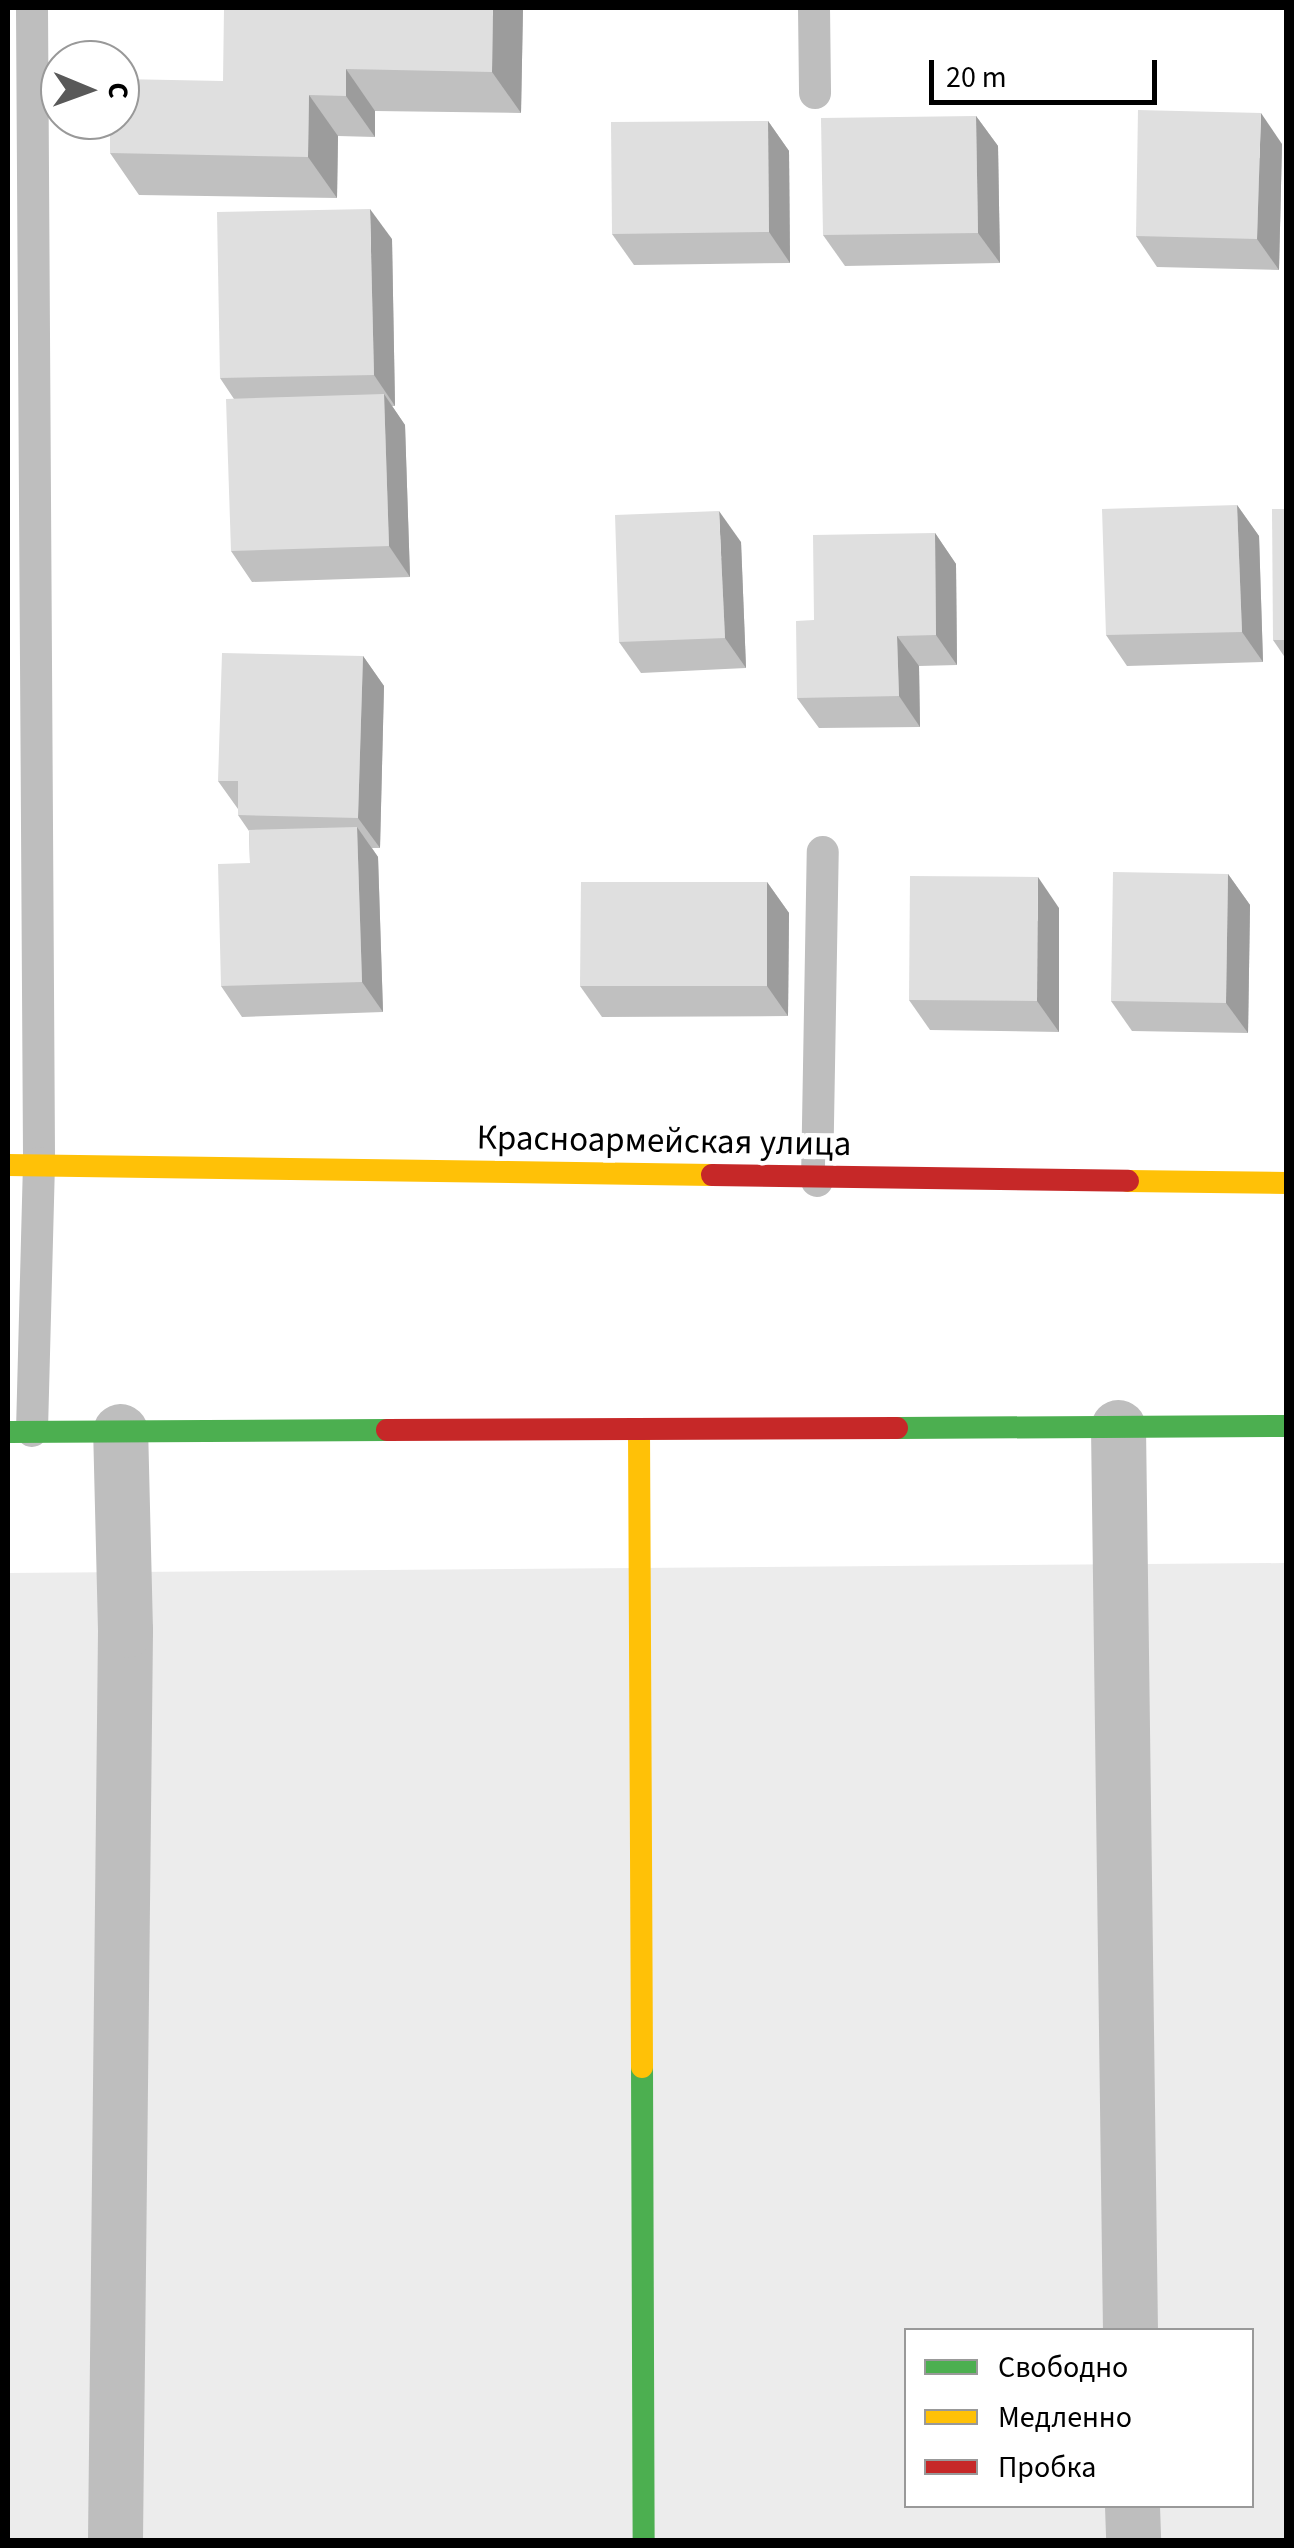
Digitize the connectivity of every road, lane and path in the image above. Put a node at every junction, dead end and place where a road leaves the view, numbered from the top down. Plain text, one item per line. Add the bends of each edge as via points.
1 (32, 8) edge
2 (814, 8) edge
3 (814, 93) dead end
4 (823, 852) dead end
5 (23, 1164) edge
6 (817, 1181) junction
7 (1286, 1182) edge
8 (1286, 1426) edge
9 (1118, 1427) junction
10 (639, 1429) junction
11 (20, 1432) edge
12 (120, 1432) junction
13 (1130, 2328) edge
14 (1132, 2508) edge
15 (115, 2540) edge
16 (644, 2540) edge
17 (1133, 2540) edge

1 - 5 lane
2 - 3 lane
4 - 6 lane
5 - 6 street, Красноармейская улица
5 - 11 lane
6 - 7 street, Красноармейская улица
8 - 9 street
9 - 10 street
9 - 13 street
10 - 12 street
10 - 16 street
11 - 12 street
12 - 15 street via 125,1630
14 - 17 street

